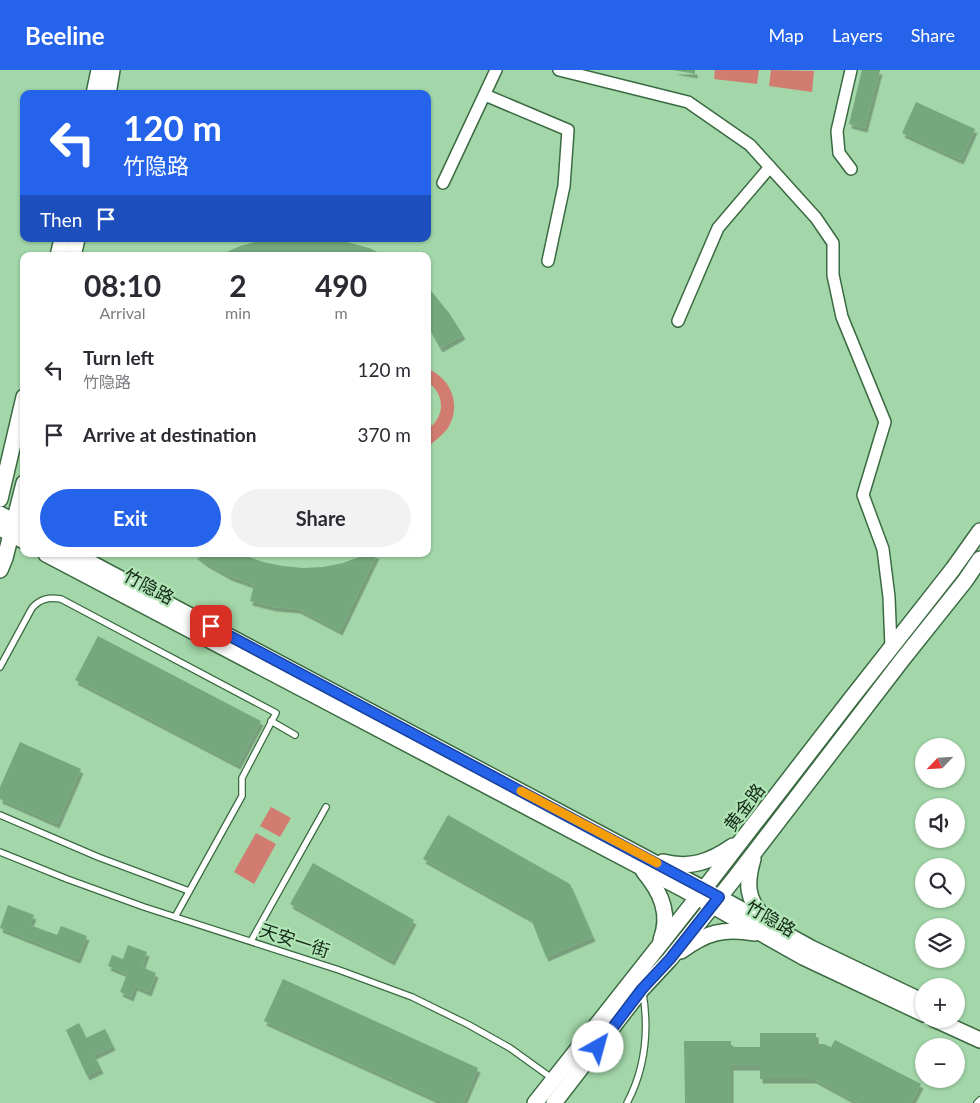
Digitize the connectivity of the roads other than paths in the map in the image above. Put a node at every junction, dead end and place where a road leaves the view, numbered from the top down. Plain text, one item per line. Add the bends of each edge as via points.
1 (99, 70) edge
2 (112, 70) edge
3 (496, 70) edge
4 (558, 70) edge
5 (852, 70) edge
6 (95, 90) edge
7 (109, 90) edge
8 (485, 96) junction
9 (770, 167) junction
10 (852, 169) dead end
11 (443, 183) dead end
12 (548, 261) dead end
13 (678, 321) dead end
14 (20, 415) edge
15 (0, 499) edge
16 (20, 504) edge
17 (0, 514) edge
18 (15, 531) edge
19 (980, 531) edge
20 (52, 557) edge
21 (80, 557) edge
22 (980, 559) edge
23 (0, 570) edge
24 (891, 647) junction
25 (0, 667) edge
26 (271, 721) junction
27 (295, 735) dead end
28 (326, 807) dead end
29 (0, 815) edge
30 (742, 840) junction
31 (0, 852) edge
32 (755, 852) junction
33 (645, 864) junction
34 (189, 891) junction
35 (701, 893) junction
36 (716, 901) junction
37 (175, 917) junction
38 (768, 931) junction
39 (251, 941) junction
40 (659, 946) junction
41 (670, 959) junction
42 (642, 989) junction
43 (915, 998) edge
44 (915, 1010) edge
45 (965, 1022) edge
46 (954, 1028) edge
47 (980, 1029) edge
48 (980, 1040) edge
49 (559, 1084) junction
50 (980, 1100) edge
51 (535, 1103) edge
52 (554, 1103) edge
53 (628, 1103) edge
54 (977, 1103) edge

1 - 6 street
2 - 7 street
3 - 8 street
4 - 9 street via 688,102 750,145
5 - 10 street via 837,131 839,153
8 - 11 street
8 - 12 street via 568,130 564,186
9 - 13 street via 718,228
9 - 24 street via 816,218 833,243 832,276 842,317 885,422 863,495 883,549
14 - 15 street
16 - 18 street
17 - 18 street
18 - 23 street
19 - 24 street, 黄金路
20 - 33 street, 竹隐路
21 - 33 street, 竹隐路
22 - 32 street, 黄金路
24 - 30 street, 黄金路
25 - 26 lane via 37,602 61,599 276,713
26 - 27 lane
26 - 34 lane via 242,778 242,796
28 - 39 lane
29 - 34 lane
30 - 33 street via 719,856 698,863 678,866
30 - 35 street, 黄金路
31 - 37 lane, 天安一街
32 - 36 street, 黄金路
32 - 38 street via 748,877 750,898
33 - 35 street, 竹隐路
33 - 40 street via 664,905 665,931
34 - 37 lane
35 - 36 street, 竹隐路
35 - 40 street, 黄金路
36 - 38 street, 竹隐路
36 - 41 street, 黄金路
37 - 39 lane, 天安一街
38 - 41 street via 716,932 695,941
38 - 43 street, 竹隐路
38 - 44 street, 竹隐路 via 803,957
39 - 49 lane, 天安一街 via 412,996 510,1048
40 - 49 street, 黄金路
41 - 42 street, 黄金路
42 - 49 street, 黄金路
42 - 53 lane via 645,1044
45 - 47 street
46 - 48 street
49 - 51 street, 黄金路
49 - 52 street, 黄金路
50 - 54 lane

